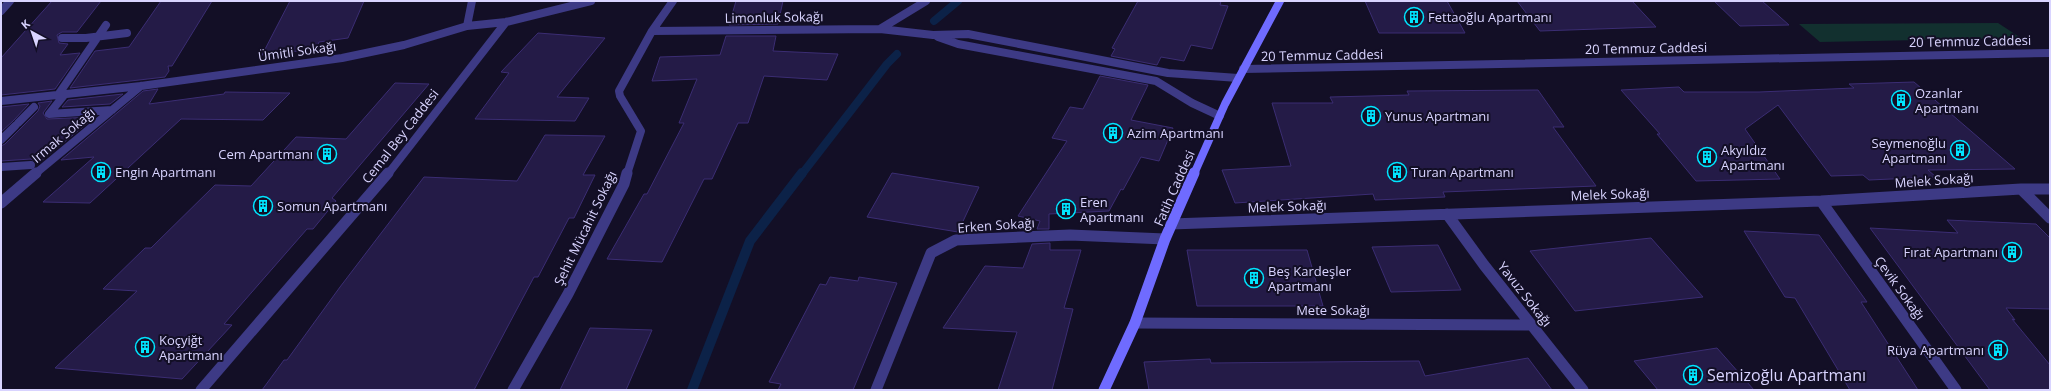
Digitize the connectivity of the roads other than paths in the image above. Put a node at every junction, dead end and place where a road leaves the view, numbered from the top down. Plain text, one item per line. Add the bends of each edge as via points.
1 (10, 1) edge
2 (472, 1) edge
3 (591, 1) edge
4 (673, 1) edge
5 (926, 1) edge
6 (1280, 1) edge
7 (1, 10) edge
8 (506, 22) junction
9 (106, 25) dead end
10 (468, 26) junction
11 (880, 29) junction
12 (652, 31) junction
13 (127, 33) dead end
14 (933, 35) junction
15 (98, 37) junction
16 (62, 38) dead end
17 (2050, 53) edge
18 (1240, 74) junction
19 (141, 86) junction
20 (61, 94) junction
21 (1, 101) edge
22 (34, 107) dead end
23 (112, 110) junction
24 (1220, 116) junction
25 (1, 140) edge
26 (32, 165) dead end
27 (1, 167) edge
28 (2021, 189) junction
29 (2050, 189) edge
30 (1821, 201) junction
31 (1, 203) edge
32 (1447, 214) junction
33 (2050, 218) edge
34 (1172, 224) junction
35 (1165, 239) junction
36 (1136, 323) junction
37 (1531, 325) junction
38 (201, 390) edge
39 (513, 390) edge
40 (876, 390) edge
41 (1104, 390) edge
42 (1583, 390) edge
43 (1956, 390) edge

1 - 7 street
2 - 10 street
3 - 8 street, Ümitli Sokağı
4 - 12 street
5 - 11 street
6 - 18 main road, Fatih Caddesi
8 - 10 street, Ümitli Sokağı
8 - 38 street, Cemal Bey Caddesi via 377,188
9 - 15 street
10 - 19 street, Ümitli Sokağı via 404,45 342,58
11 - 12 street, Limonluk Sokağı
11 - 14 street, Limonluk Sokağı
12 - 39 street, Şehit Mücahit Sokağı via 619,91 641,131 624,184 568,294
13 - 15 street
14 - 18 street, 20 Temmuz Caddesi via 968,34 1168,73
14 - 24 street via 958,44 1156,81 1192,103
15 - 16 street
15 - 20 street
17 - 18 street, 20 Temmuz Caddesi
18 - 24 main road, Fatih Caddesi
19 - 20 street, Ümitli Sokağı
19 - 23 street, Irmak Sokağı
20 - 21 street, Ümitli Sokağı
20 - 23 street via 49,114
22 - 25 street
23 - 31 street, Irmak Sokağı
24 - 34 main road, Fatih Caddesi
26 - 27 street
28 - 29 street, Melek Sokağı
28 - 30 street, Melek Sokağı
28 - 33 street
30 - 32 street, Melek Sokağı
30 - 43 street, Çevik Sokağı
32 - 34 street, Melek Sokağı
32 - 37 street, Yavuz Sokağı
34 - 35 main road, Fatih Caddesi
35 - 36 main road, Fatih Caddesi
35 - 40 street, Erken Sokağı via 1070,235 956,240 940,247 931,253
36 - 37 street, Mete Sokağı
36 - 41 main road, Fatih Caddesi
37 - 42 street, Yavuz Sokağı

